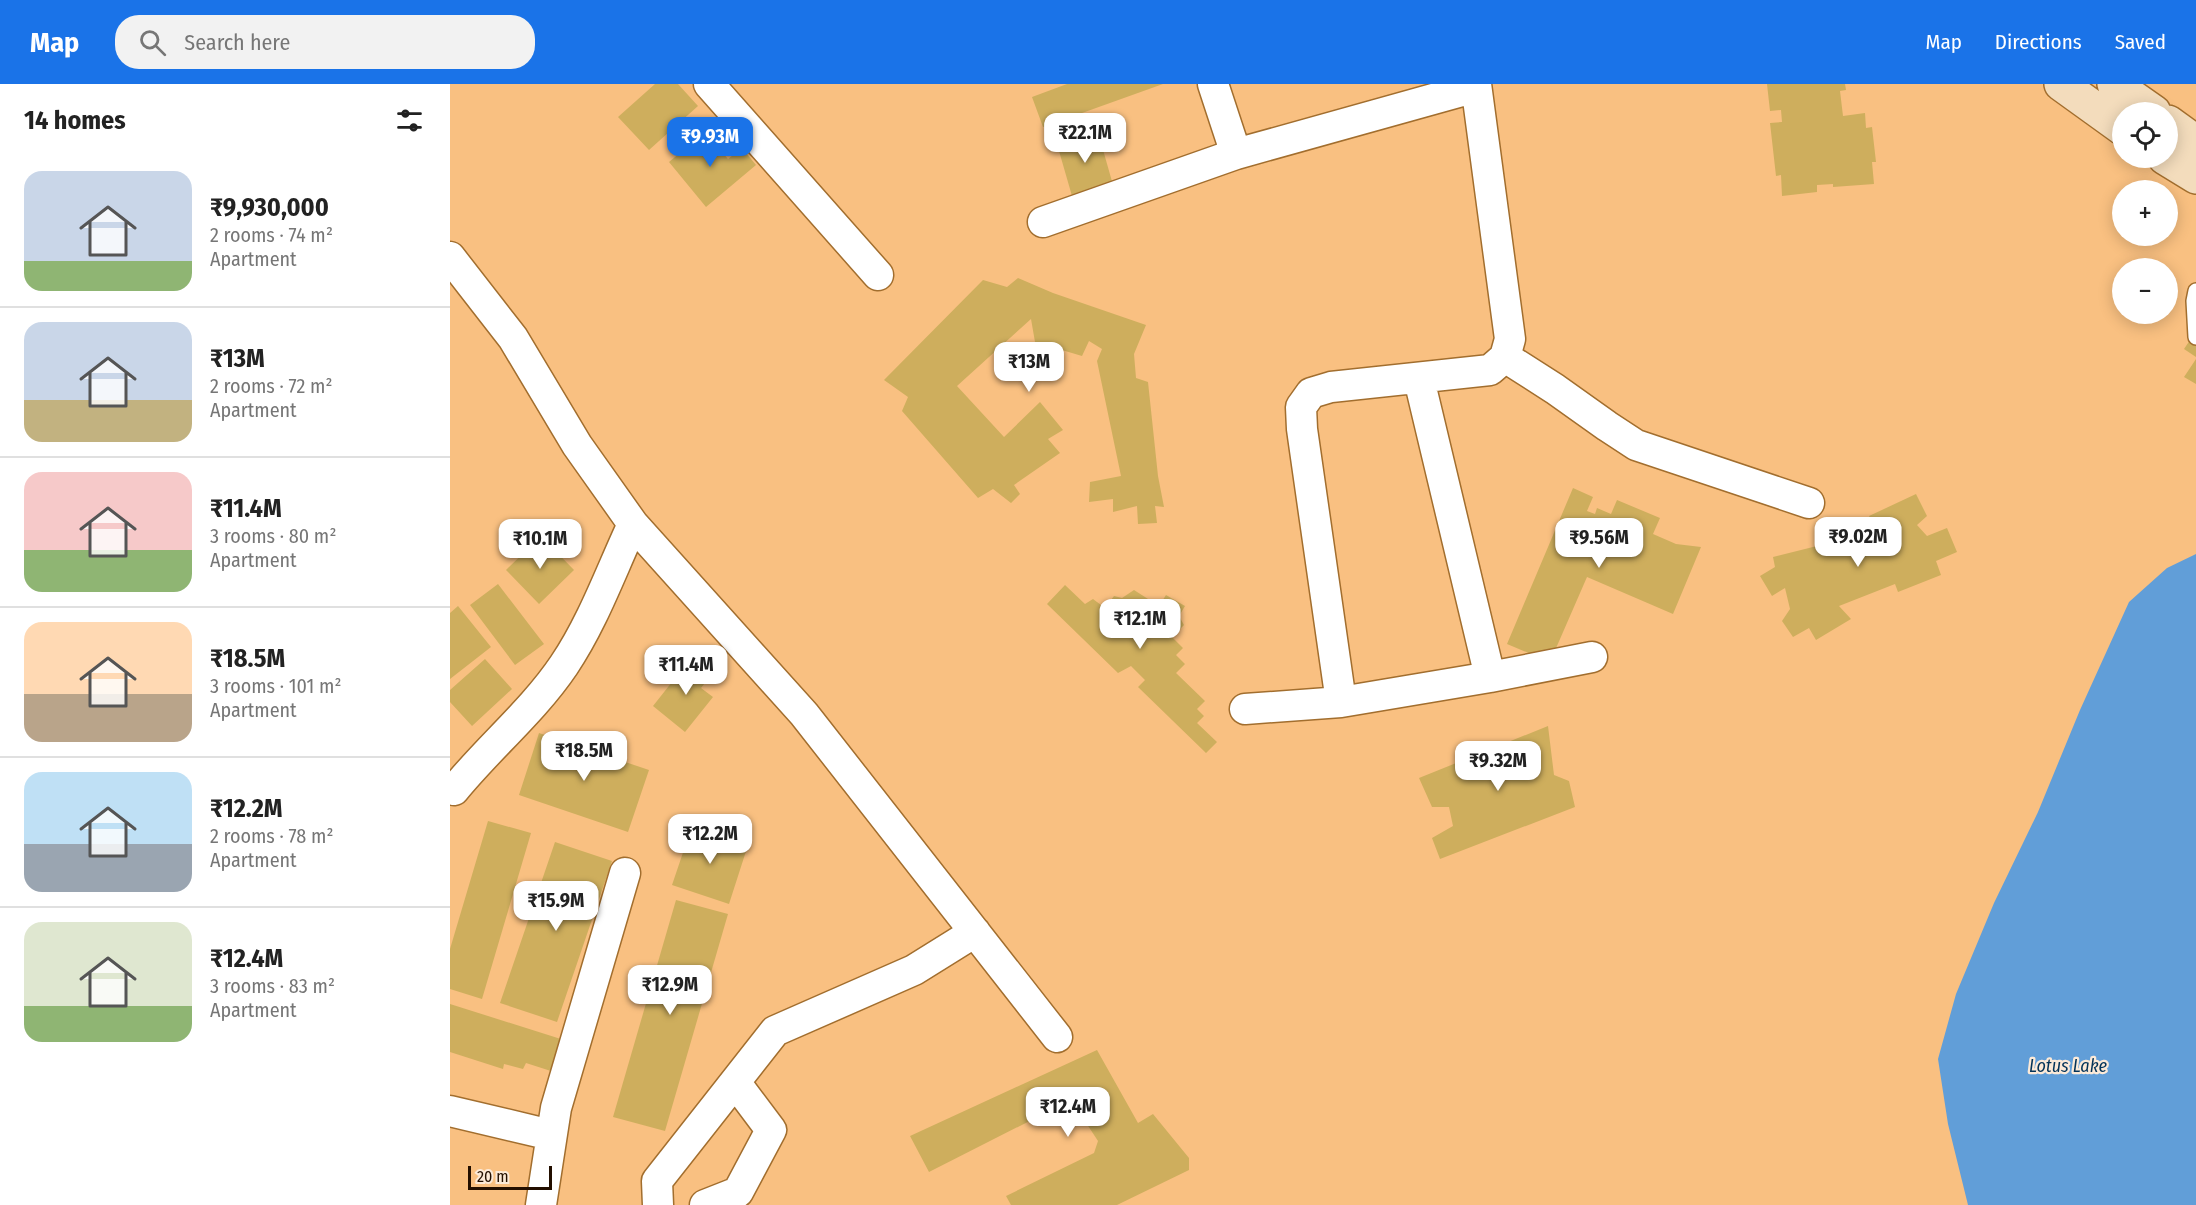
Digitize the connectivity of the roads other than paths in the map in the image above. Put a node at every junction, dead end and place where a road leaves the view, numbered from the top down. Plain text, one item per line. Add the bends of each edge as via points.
1 (709, 84) edge
2 (1213, 84) edge
3 (2061, 84) edge
4 (2114, 84) edge
5 (1476, 85) edge
6 (2140, 102) edge
7 (2112, 121) edge
8 (2178, 129) edge
9 (2196, 142) edge
10 (1236, 154) junction
11 (2178, 166) edge
12 (2196, 177) edge
13 (1043, 222) dead end
14 (450, 257) edge
15 (878, 274) dead end
16 (2196, 291) edge
17 (2196, 337) edge
18 (1504, 357) junction
19 (1419, 379) junction
20 (1809, 503) dead end
21 (633, 524) junction
22 (1592, 657) dead end
23 (1490, 677) junction
24 (1341, 702) junction
25 (1245, 709) dead end
26 (454, 790) dead end
27 (625, 873) dead end
28 (975, 932) junction
29 (1056, 1037) dead end
30 (735, 1082) junction
31 (450, 1111) edge
32 (551, 1135) junction
33 (541, 1205) edge
34 (658, 1205) edge
35 (705, 1205) edge

1 - 15 street
2 - 10 street
3 - 7 main road
4 - 6 main road
5 - 10 street
5 - 18 street via 1510,339
8 - 9 main road
10 - 13 street
11 - 12 main road
14 - 21 street via 513,338 577,445
16 - 17 lane
18 - 19 street via 1490,370
18 - 20 street via 1636,445
19 - 23 street
19 - 24 street via 1331,387 1311,393 1301,407
21 - 26 street via 592,615 564,664
21 - 28 street via 804,714
22 - 23 street
23 - 24 street
24 - 25 street
27 - 32 street
28 - 29 street
28 - 30 street via 914,970 775,1031
30 - 34 street via 657,1181
30 - 35 street via 771,1130 738,1192
31 - 32 street
32 - 33 street

